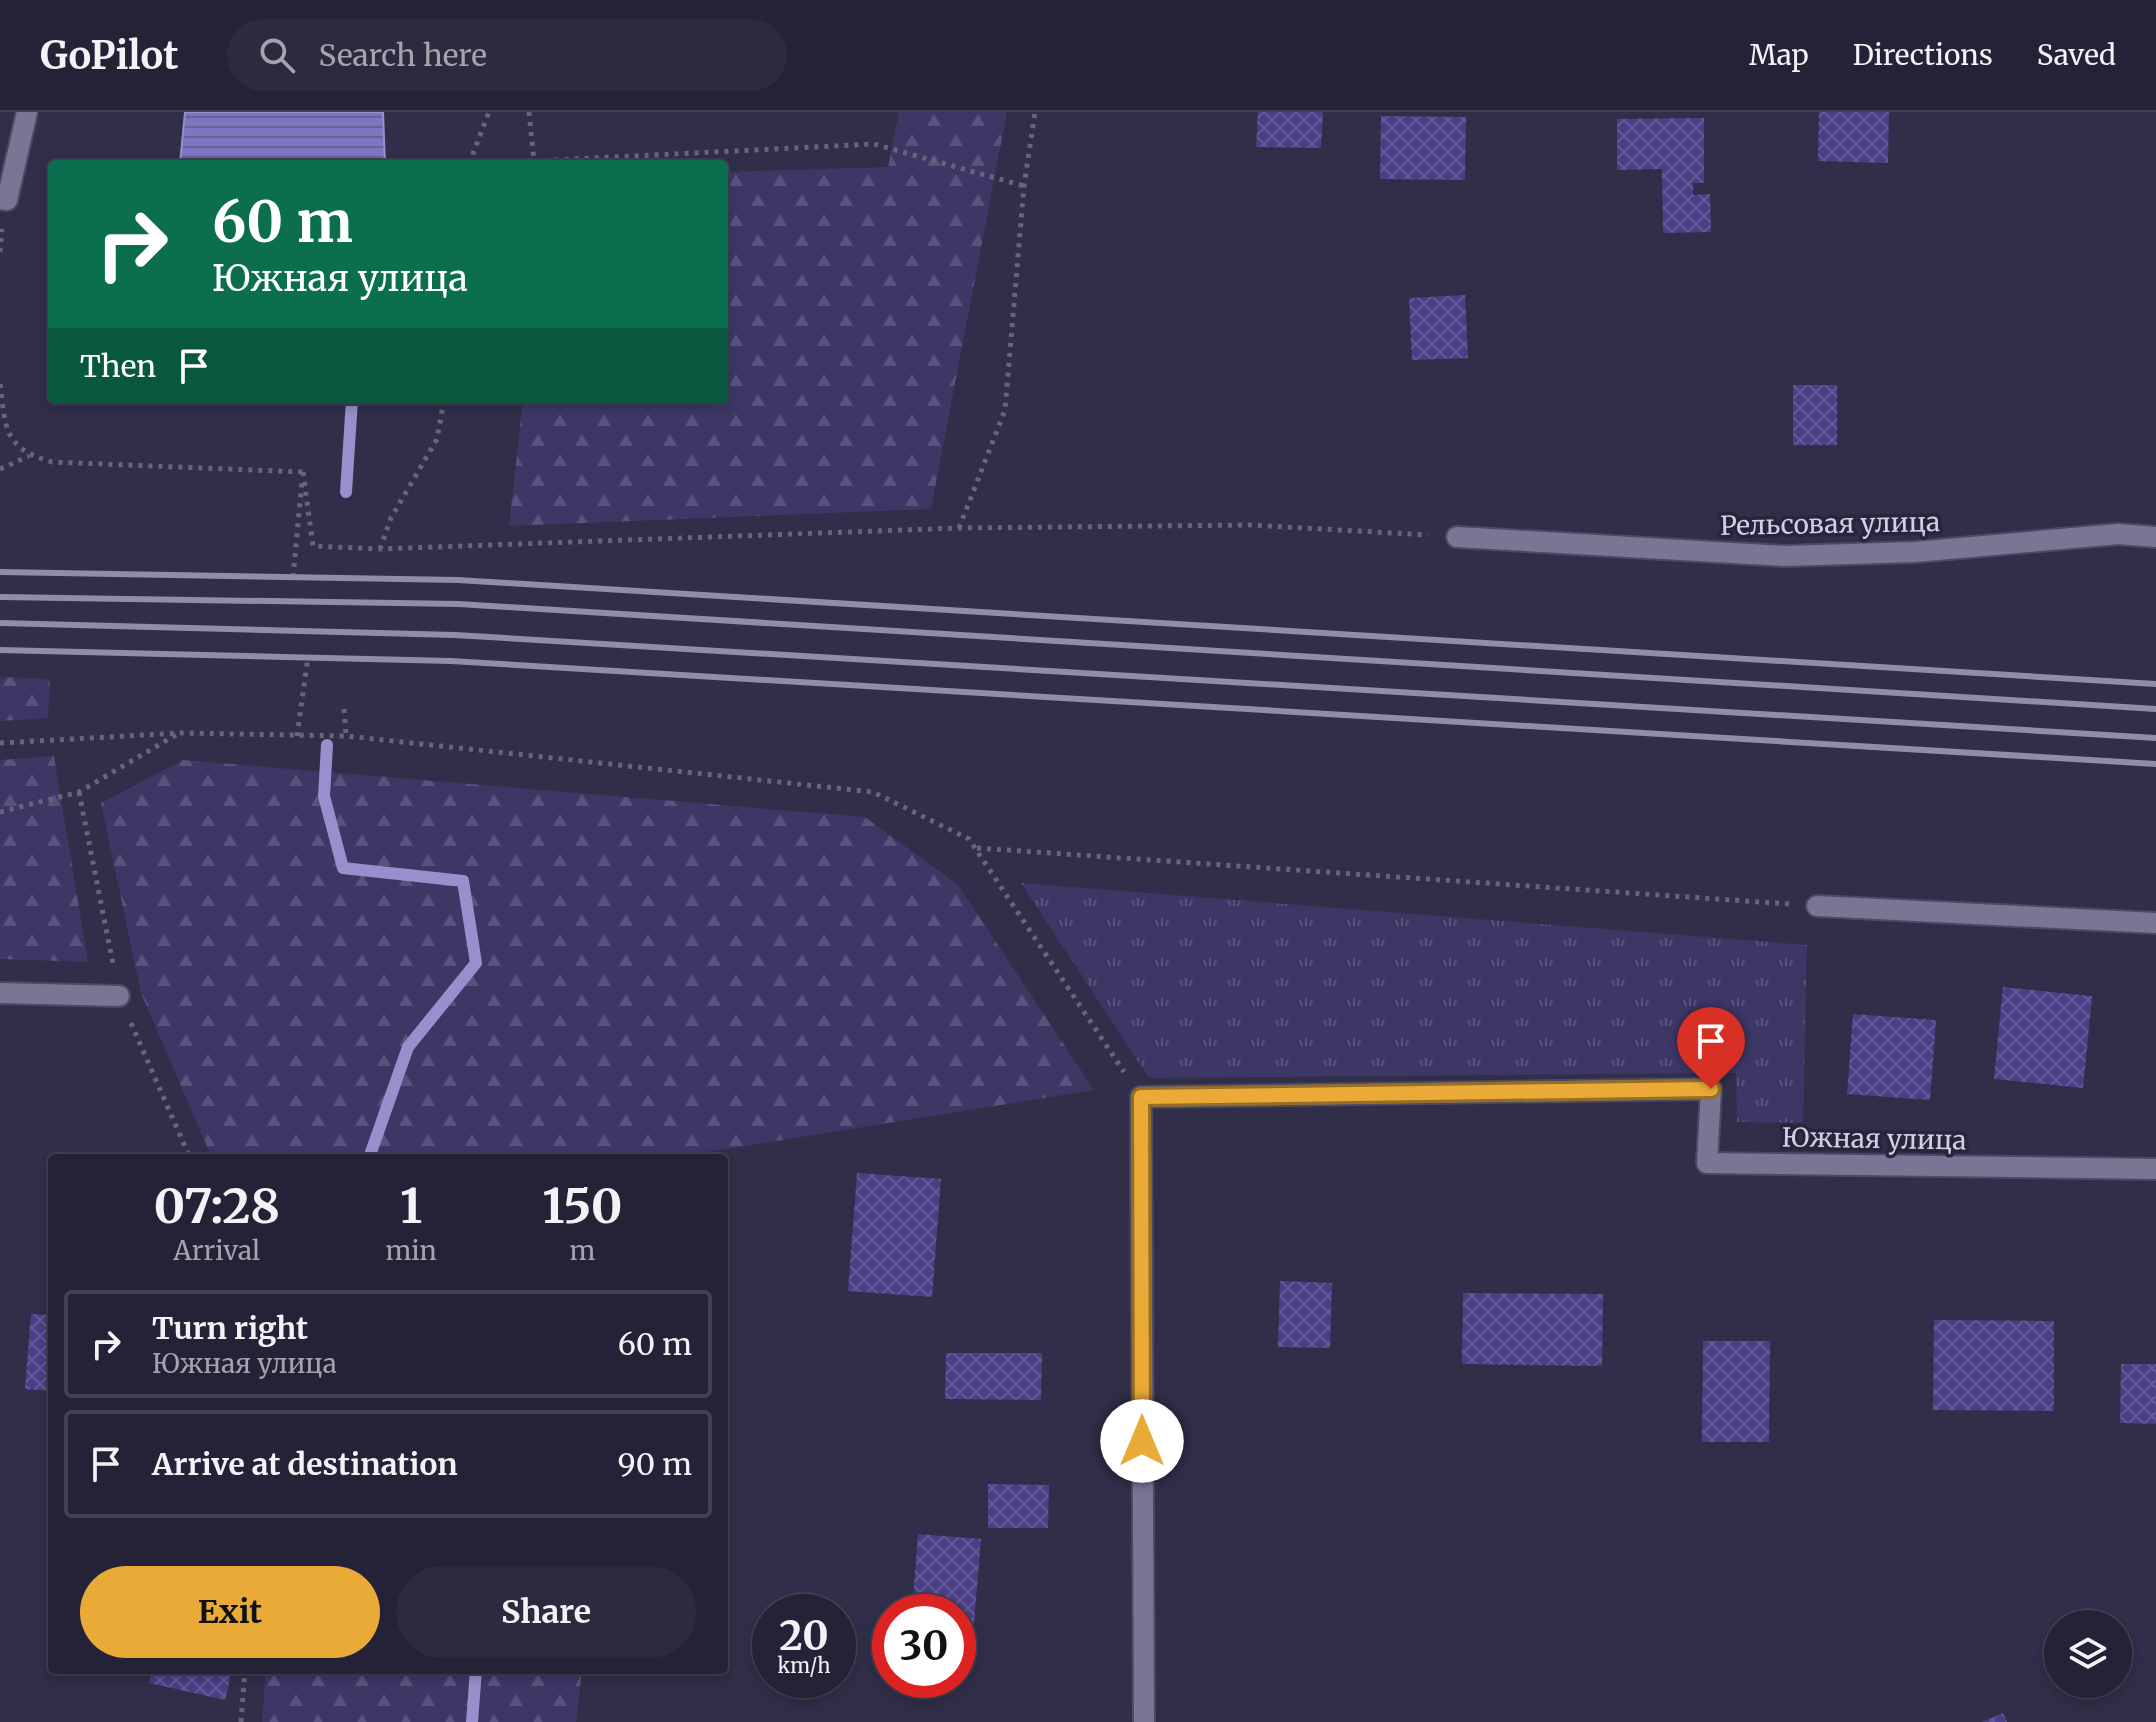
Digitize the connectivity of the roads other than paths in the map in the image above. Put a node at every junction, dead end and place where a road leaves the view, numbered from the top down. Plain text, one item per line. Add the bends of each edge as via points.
1 (27, 112) edge
2 (3, 200) edge
3 (1457, 537) road end
4 (2156, 537) edge
5 (1817, 906) road end
6 (2156, 923) edge
7 (0, 993) edge
8 (119, 996) road end
9 (2156, 1169) edge
10 (1144, 1722) edge

1 - 2 street
3 - 4 street, Рельсовая улица via 1785,556 1915,552 2118,534
5 - 6 street
7 - 8 street
9 - 10 street, Южная улица via 1707,1163 1711,1089 1141,1097

